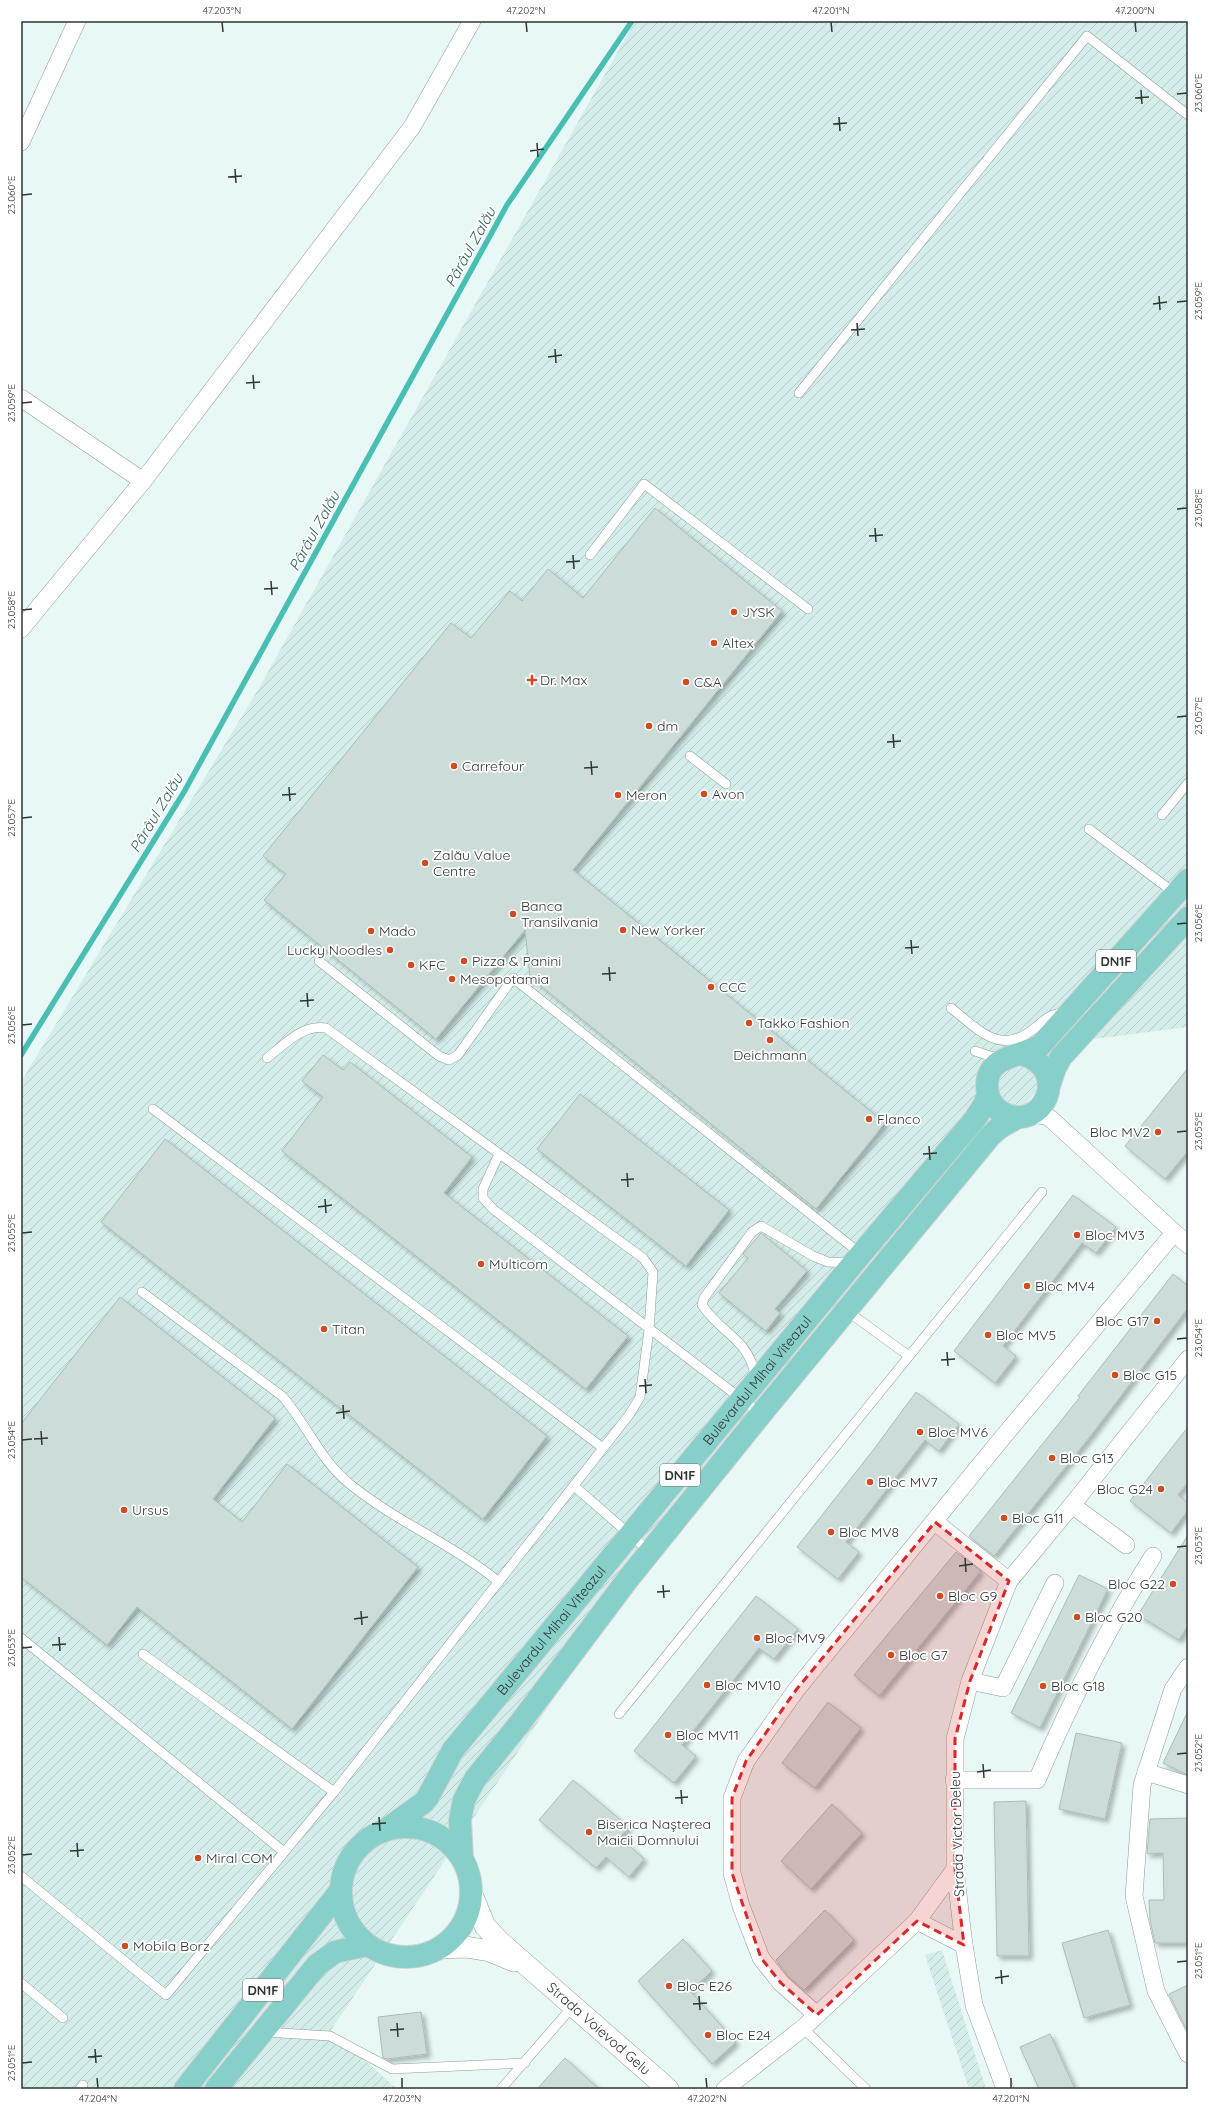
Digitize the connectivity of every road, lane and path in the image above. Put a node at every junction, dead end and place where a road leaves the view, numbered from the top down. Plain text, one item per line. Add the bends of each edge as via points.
1 (77, 21) edge
2 (472, 21) edge
3 (1188, 115) edge
4 (21, 142) edge
5 (799, 393) dead end
6 (21, 398) edge
7 (142, 481) junction
8 (590, 555) dead end
9 (808, 609) dead end
10 (21, 629) edge
11 (690, 756) dead end
12 (1188, 783) edge
13 (726, 784) dead end
14 (1162, 815) dead end
15 (1089, 829) dead end
16 (1182, 887) edge
17 (1188, 918) edge
18 (319, 961) dead end
19 (951, 1008) dead end
20 (1069, 1013) junction
21 (1014, 1055) junction
22 (267, 1058) dead end
23 (988, 1086) junction
24 (1039, 1107) junction
25 (153, 1109) dead end
26 (499, 1154) junction
27 (1042, 1192) dead end
28 (1174, 1233) junction
29 (1188, 1245) edge
30 (857, 1259) junction
31 (142, 1292) dead end
32 (847, 1311) junction
33 (650, 1330) junction
34 (909, 1356) junction
35 (1188, 1358) edge
36 (756, 1381) junction
37 (741, 1399) junction
38 (761, 1414) junction
39 (604, 1448) junction
40 (574, 1486) junction
41 (1072, 1505) junction
42 (934, 1522) junction
43 (629, 1536) junction
44 (1126, 1545) dead end
45 (650, 1552) junction
46 (1153, 1556) dead end
47 (1009, 1581) junction
48 (499, 1582) junction
49 (1055, 1583) dead end
50 (21, 1638) edge
51 (144, 1654) dead end
52 (1188, 1667) edge
53 (970, 1681) junction
54 (619, 1714) dead end
55 (1146, 1772) junction
56 (954, 1780) junction
57 (1188, 1785) edge
58 (334, 1792) junction
59 (387, 1829) junction
60 (284, 1852) junction
61 (462, 1858) junction
62 (955, 1869) junction
63 (21, 1876) edge
64 (340, 1891) junction
65 (471, 1892) junction
66 (917, 1921) junction
67 (368, 1945) junction
68 (964, 1945) junction
69 (439, 1948) junction
70 (529, 1968) junction
71 (21, 1983) edge
72 (573, 2006) junction
73 (817, 2015) junction
74 (63, 2018) dead end
75 (803, 2028) junction
76 (262, 2032) junction
77 (1188, 2054) edge
78 (525, 2063) junction
79 (666, 2088) edge
80 (185, 2089) edge
81 (216, 2089) edge
82 (500, 2089) edge
83 (725, 2089) edge
84 (866, 2089) edge
85 (1005, 2089) edge

1 - 4 street
2 - 7 street via 412,126
3 - 5 lane via 1087,36
6 - 7 street
7 - 10 street
8 - 9 lane via 644,484
11 - 13 lane
12 - 14 lane
15 - 16 lane
16 - 20 main road, Bulevardul Mihai Viteazul / DN1F
17 - 24 main road, DN1F via 1061,1057
18 - 30 lane via 439,1056 449,1060 458,1055 513,978
19 - 20 lane via 983,1033 1005,1041 1017,1041 1050,1015
20 - 21 main road, Bulevardul Mihai Viteazul / DN1F via 1040,1046
21 - 23 main road, Bulevardul Mihai Viteazul / DN1F via 994,1065
21 - 24 main road via 1030,1057 1041,1065 1048,1077
22 - 26 lane via 305,1029 317,1026 326,1028
23 - 24 main road via 992,1103 999,1111 1008,1115
23 - 30 main road, Bulevardul Mihai Viteazul / DN1F via 984,1105 975,1119
24 - 28 street
24 - 32 main road, Bulevardul Mihai Viteazul / DN1F via 1002,1126 990,1136
25 - 39 lane
26 - 33 lane via 643,1258 653,1272
26 - 33 lane via 483,1189 483,1198 493,1209
27 - 34 lane
28 - 29 street
28 - 42 street
30 - 36 main road, Bulevardul Mihai Viteazul / DN1F
30 - 36 lane via 828,1262 761,1226 752,1232 704,1298 702,1305 707,1313 745,1348 753,1361
31 - 48 lane via 282,1396 296,1412 324,1458 350,1484 407,1524 446,1544 475,1563
32 - 34 lane
32 - 38 main road, Bulevardul Mihai Viteazul / DN1F
33 - 37 lane
33 - 39 lane via 640,1397
34 - 54 lane
35 - 41 street, Strada Victor Deleu
36 - 37 main road, Bulevardul Mihai Viteazul / DN1F
37 - 38 lane
37 - 43 main road, Bulevardul Mihai Viteazul / DN1F
38 - 45 main road, Bulevardul Mihai Viteazul / DN1F
39 - 40 lane
40 - 43 lane
40 - 48 lane
41 - 44 street
41 - 47 street, Strada Victor Deleu
42 - 47 street
42 - 73 street via 796,1690 746,1762 732,1798 732,1873 741,1906 761,1958 781,1983
43 - 45 lane
43 - 59 main road, Bulevardul Mihai Viteazul / DN1F via 453,1750 428,1797
45 - 61 main road, Bulevardul Mihai Viteazul / DN1F via 475,1779 464,1800 460,1820
46 - 56 street via 1129,1594 1062,1723 1038,1780
47 - 53 street, Strada Victor Deleu
48 - 58 lane
49 - 53 street via 1003,1688
50 - 60 lane
51 - 58 lane
52 - 55 street via 1173,1689
53 - 56 street, Strada Victor Deleu via 955,1739
55 - 57 street
55 - 77 street via 1142,1785 1134,1896 1156,1991
56 - 62 street, Strada Victor Deleu
58 - 60 lane
59 - 61 main road, DN1F via 411,1827 428,1830 444,1838
59 - 64 main road, DN1F via 367,1839 351,1855 344,1869
60 - 63 lane via 166,1995
61 - 65 main road, DN1F
62 - 66 street
62 - 68 street, Strada Victor Deleu
64 - 67 main road, DN1F via 344,1914 355,1934
64 - 80 main road, DN1F
65 - 69 main road, DN1F via 464,1921 456,1933
65 - 70 street via 486,1926
66 - 68 street
66 - 73 street
67 - 69 main road, DN1F via 379,1952 401,1957 424,1955
67 - 76 main road, DN1F via 335,1952 317,1965
68 - 85 street, Strada Victor Deleu via 974,2005
69 - 70 street via 466,1947 490,1951
70 - 72 street, Strada Voievod Gelu
71 - 74 lane
72 - 78 lane
72 - 79 street, Strada Voievod Gelu
73 - 75 street
75 - 83 street
75 - 84 lane
76 - 78 lane via 330,2036 392,2069
76 - 81 main road, DN1F
78 - 82 lane

